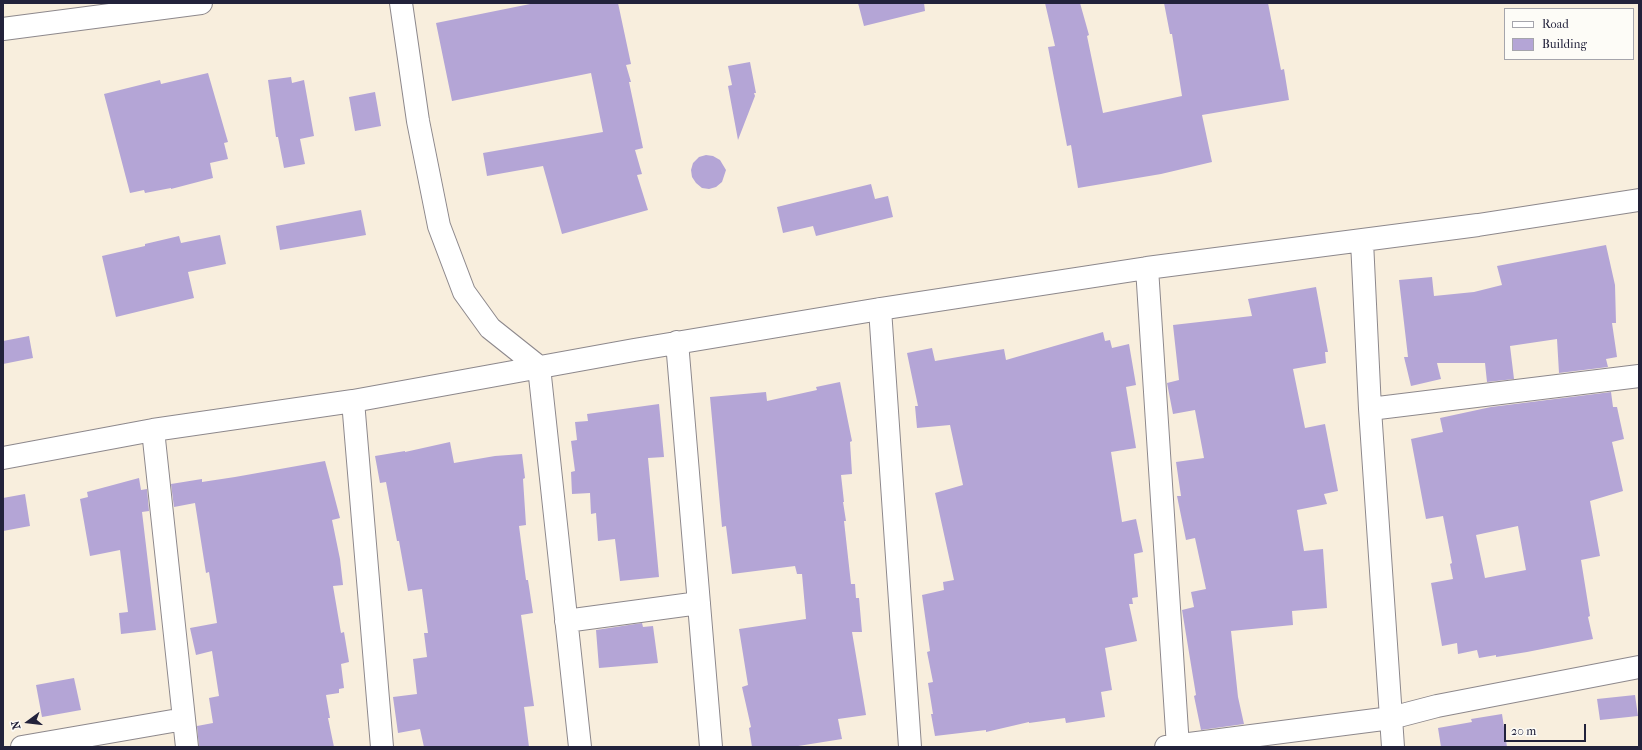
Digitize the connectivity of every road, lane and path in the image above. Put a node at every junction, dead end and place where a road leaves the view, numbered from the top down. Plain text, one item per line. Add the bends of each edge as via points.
1 (196, 3) edge
2 (401, 3) edge
3 (3, 29) edge
4 (1639, 200) edge
5 (1362, 241) junction
6 (1147, 268) junction
7 (880, 309) junction
8 (677, 342) junction
9 (539, 368) junction
10 (1639, 376) edge
11 (353, 401) junction
12 (1370, 409) junction
13 (153, 430) junction
14 (3, 458) edge
15 (699, 603) junction
16 (566, 621) junction
17 (1639, 667) edge
18 (1392, 718) junction
19 (184, 719) junction
20 (1174, 746) edge
21 (22, 747) edge
22 (186, 747) edge
23 (382, 747) edge
24 (580, 747) edge
25 (711, 747) edge
26 (910, 747) edge
27 (1393, 747) edge

1 - 3 street
2 - 9 street via 418,121 439,226 458,277 464,292 490,328
4 - 5 street
5 - 6 street
5 - 12 street
6 - 7 street
6 - 20 street
7 - 8 street
7 - 26 street
8 - 9 street
8 - 15 street
9 - 11 street
9 - 16 street
10 - 12 street
11 - 13 street
11 - 23 street
12 - 18 street
13 - 14 street
13 - 19 street
15 - 16 street
15 - 25 street
16 - 24 street
17 - 18 street via 1437,706
18 - 20 street
18 - 27 street
19 - 21 street
19 - 22 street

